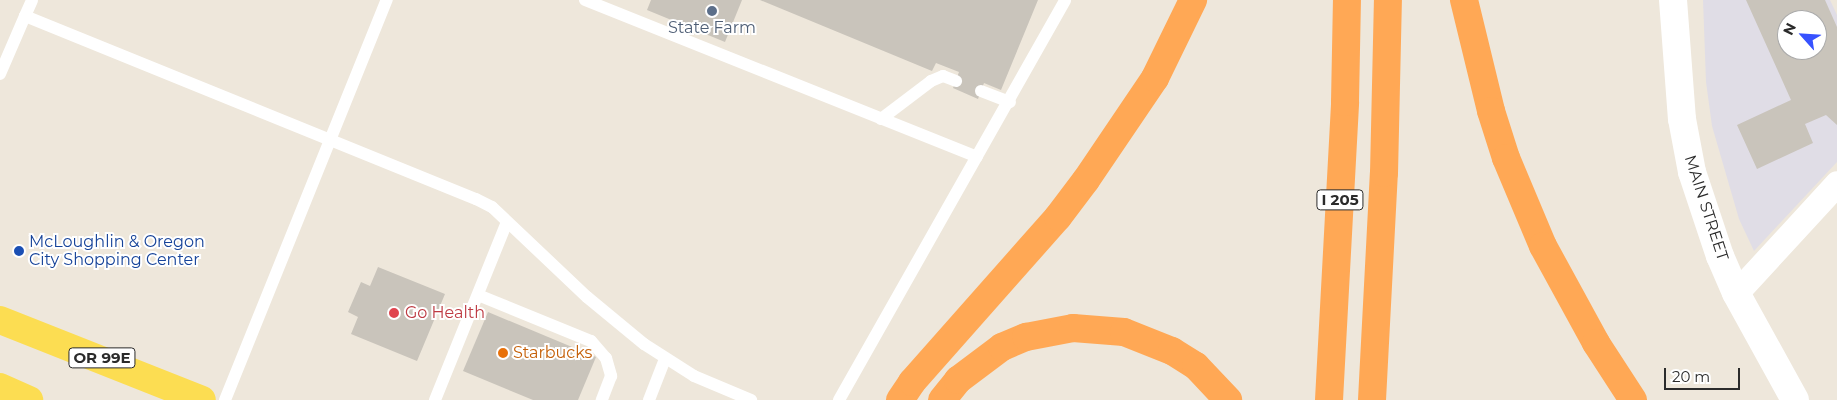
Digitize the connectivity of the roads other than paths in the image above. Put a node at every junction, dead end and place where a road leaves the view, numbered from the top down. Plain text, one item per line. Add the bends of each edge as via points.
1 (32, 0) edge
2 (387, 0) edge
3 (585, 0) edge
4 (1065, 0) edge
5 (1193, 0) edge
6 (1347, 0) edge
7 (1388, 0) edge
8 (1464, 0) edge
9 (1673, 0) edge
10 (25, 16) junction
11 (5, 47) edge
12 (0, 74) edge
13 (956, 81) dead end
14 (981, 91) dead end
15 (1010, 102) junction
16 (881, 119) junction
17 (331, 142) junction
18 (977, 157) junction
19 (1837, 183) edge
20 (507, 222) junction
21 (1736, 293) junction
22 (478, 295) junction
23 (0, 320) edge
24 (665, 359) junction
25 (0, 387) edge
26 (29, 400) edge
27 (202, 400) edge
28 (226, 400) edge
29 (436, 400) edge
30 (602, 400) edge
31 (649, 400) edge
32 (751, 400) edge
33 (839, 400) edge
34 (900, 400) edge
35 (942, 400) edge
36 (1228, 400) edge
37 (1329, 400) edge
38 (1372, 400) edge
39 (1633, 400) edge
40 (1795, 400) edge

1 - 10 lane
2 - 17 lane
3 - 16 lane
4 - 15 lane
5 - 34 highway via 1155,78 1086,180 1058,217 933,357
6 - 37 highway, I 205 via 1345,102
7 - 38 highway, I 205 via 1384,173
8 - 39 highway via 1497,130 1543,246 1582,319
9 - 21 street, MAIN STREET via 1682,119 1692,172
10 - 11 lane
10 - 17 lane
11 - 12 lane
13 - 16 lane via 944,76 931,81
14 - 15 lane
15 - 18 lane
16 - 18 lane
17 - 20 lane via 476,199
17 - 28 lane
18 - 33 lane
19 - 21 street
20 - 22 lane
20 - 24 lane via 587,297
21 - 40 street, MAIN STREET
22 - 29 lane
22 - 30 lane via 591,341 606,358 611,376
23 - 27 main road, OR 99E
24 - 31 lane
24 - 32 lane via 694,376
25 - 26 main road
35 - 36 highway via 958,380 1002,347 1026,337 1073,328 1124,332 1172,351 1196,366

